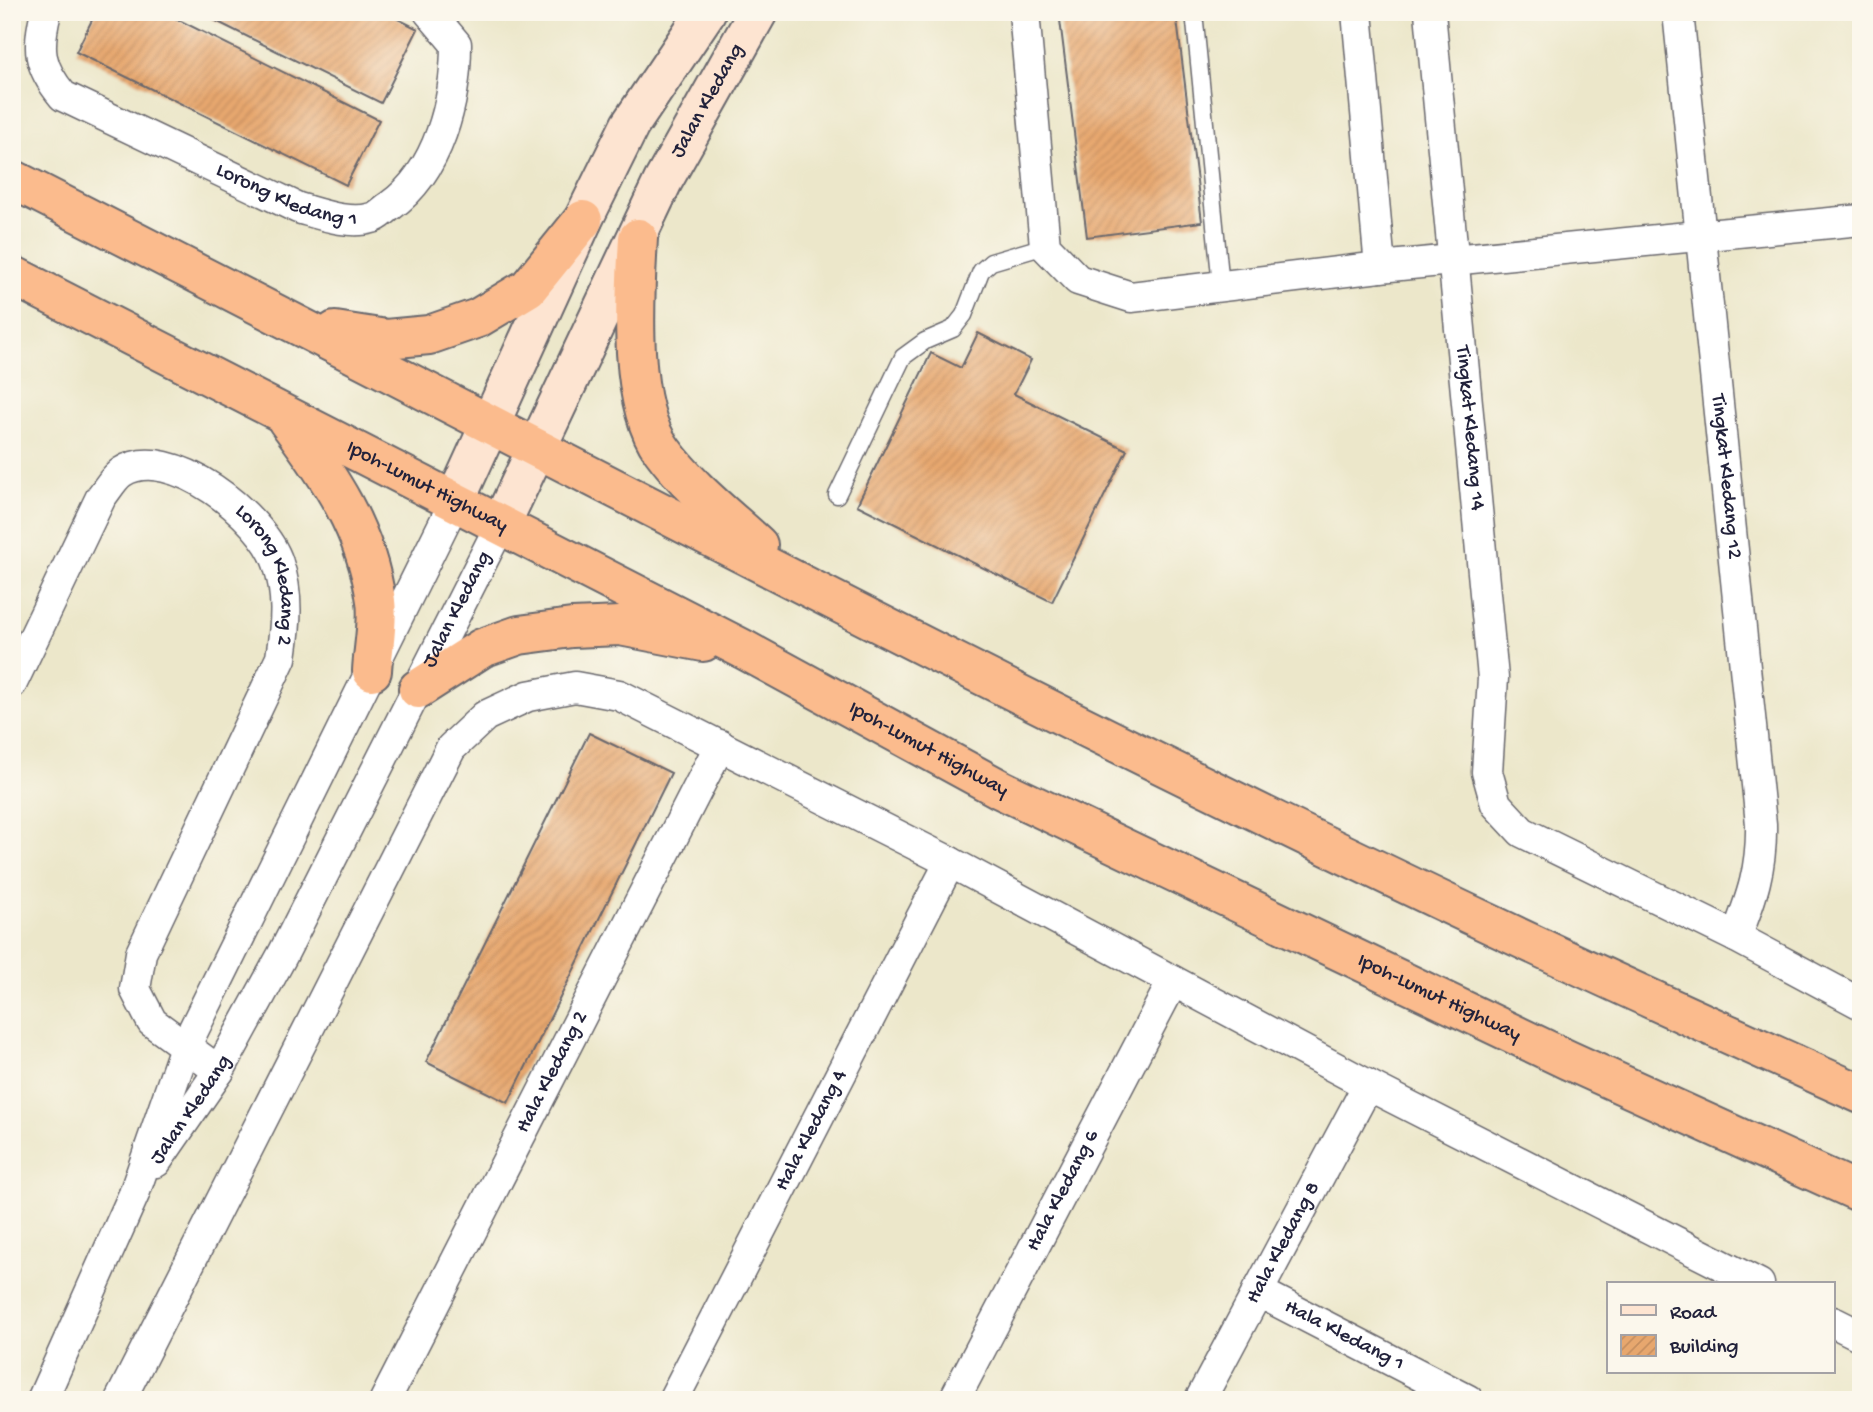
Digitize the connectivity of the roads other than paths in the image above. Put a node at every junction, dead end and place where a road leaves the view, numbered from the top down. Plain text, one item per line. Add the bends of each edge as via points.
1 (46, 12) edge
2 (429, 12) edge
3 (706, 12) edge
4 (758, 12) edge
5 (1024, 12) edge
6 (1194, 12) edge
7 (1357, 12) edge
8 (1430, 12) edge
9 (1678, 12) edge
10 (12, 179) edge
11 (1861, 219) edge
12 (583, 220) junction
13 (1702, 237) junction
14 (638, 238) junction
15 (1045, 246) junction
16 (1456, 261) junction
17 (1380, 267) junction
18 (12, 275) edge
19 (1221, 286) junction
20 (301, 326) junction
21 (282, 413) junction
22 (491, 423) junction
23 (538, 447) junction
24 (837, 495) dead end
25 (455, 501) junction
26 (501, 524) junction
27 (792, 576) junction
28 (743, 649) junction
29 (372, 671) junction
30 (12, 683) edge
31 (418, 689) junction
32 (720, 745) junction
33 (950, 862) junction
34 (1736, 937) junction
35 (1173, 981) junction
36 (1861, 1004) edge
37 (186, 1047) junction
38 (219, 1071) junction
39 (1368, 1085) junction
40 (1861, 1094) edge
41 (1861, 1193) edge
42 (134, 1194) junction
43 (1755, 1282) edge
44 (1257, 1292) junction
45 (1834, 1322) edge
46 (1861, 1336) edge
47 (42, 1400) edge
48 (120, 1400) edge
49 (385, 1400) edge
50 (673, 1400) edge
51 (954, 1400) edge
52 (1200, 1400) edge
53 (1468, 1400) edge

1 - 2 street, Lorong Kledang 1 via 39,43 47,77 63,96 298,208 333,218 372,218 406,194 431,157 450,109 456,44
3 - 12 main road, Jalan Kledang via 631,125
4 - 14 main road, Jalan Kledang via 663,181
5 - 15 street
6 - 19 lane
7 - 17 street
8 - 16 street, Tingkat Kledang 14
9 - 13 street, Tingkat Kledang 12
10 - 20 highway
11 - 13 street
12 - 20 highway via 528,288 478,318 429,335 386,339
12 - 22 main road, Jalan Kledang
13 - 16 street
13 - 34 street, Tingkat Kledang 12 via 1761,824 1762,858
14 - 23 main road, Jalan Kledang
14 - 27 highway via 633,326 646,409 661,448
15 - 19 street via 1079,280 1131,297
15 - 24 lane via 991,261 981,271 964,315 953,329 903,357
16 - 17 street
16 - 34 street, Tingkat Kledang 14 via 1493,678 1487,772 1496,804 1522,832
17 - 19 street
18 - 21 highway, Ipoh-Lumut Highway
20 - 22 highway
21 - 25 highway, Ipoh-Lumut Highway
21 - 29 highway via 337,487 366,562 376,603
22 - 23 highway
22 - 25 main road, Jalan Kledang
23 - 26 main road, Jalan Kledang
23 - 27 highway
25 - 26 highway, Ipoh-Lumut Highway
25 - 29 street, Jalan Kledang
26 - 28 highway, Ipoh-Lumut Highway
26 - 31 street, Jalan Kledang
27 - 40 highway via 1479,919
28 - 31 highway via 620,626 572,628 519,635 482,648
28 - 41 highway, Ipoh-Lumut Highway via 1000,789 1568,1060
29 - 37 street, Jalan Kledang
30 - 37 street, Lorong Kledang 2 via 101,497 121,472 166,467 226,496 254,522 278,561 288,608 281,657 141,953 135,989 152,1022
31 - 38 street, Jalan Kledang
32 - 33 street
32 - 48 street via 619,695 575,687 528,696 485,716 451,748
32 - 49 street, Hala Kledang 2
33 - 35 street
33 - 50 street, Hala Kledang 4
34 - 36 street
35 - 39 street
35 - 51 street, Hala Kledang 6
37 - 38 street, Lorong Kledang 2
37 - 42 street, Jalan Kledang
38 - 42 street, Jalan Kledang
39 - 43 street
39 - 44 street, Hala Kledang 8
42 - 47 street, Jalan Kledang
44 - 52 street, Hala Kledang 8
44 - 53 street, Hala Kledang 1
45 - 46 street

